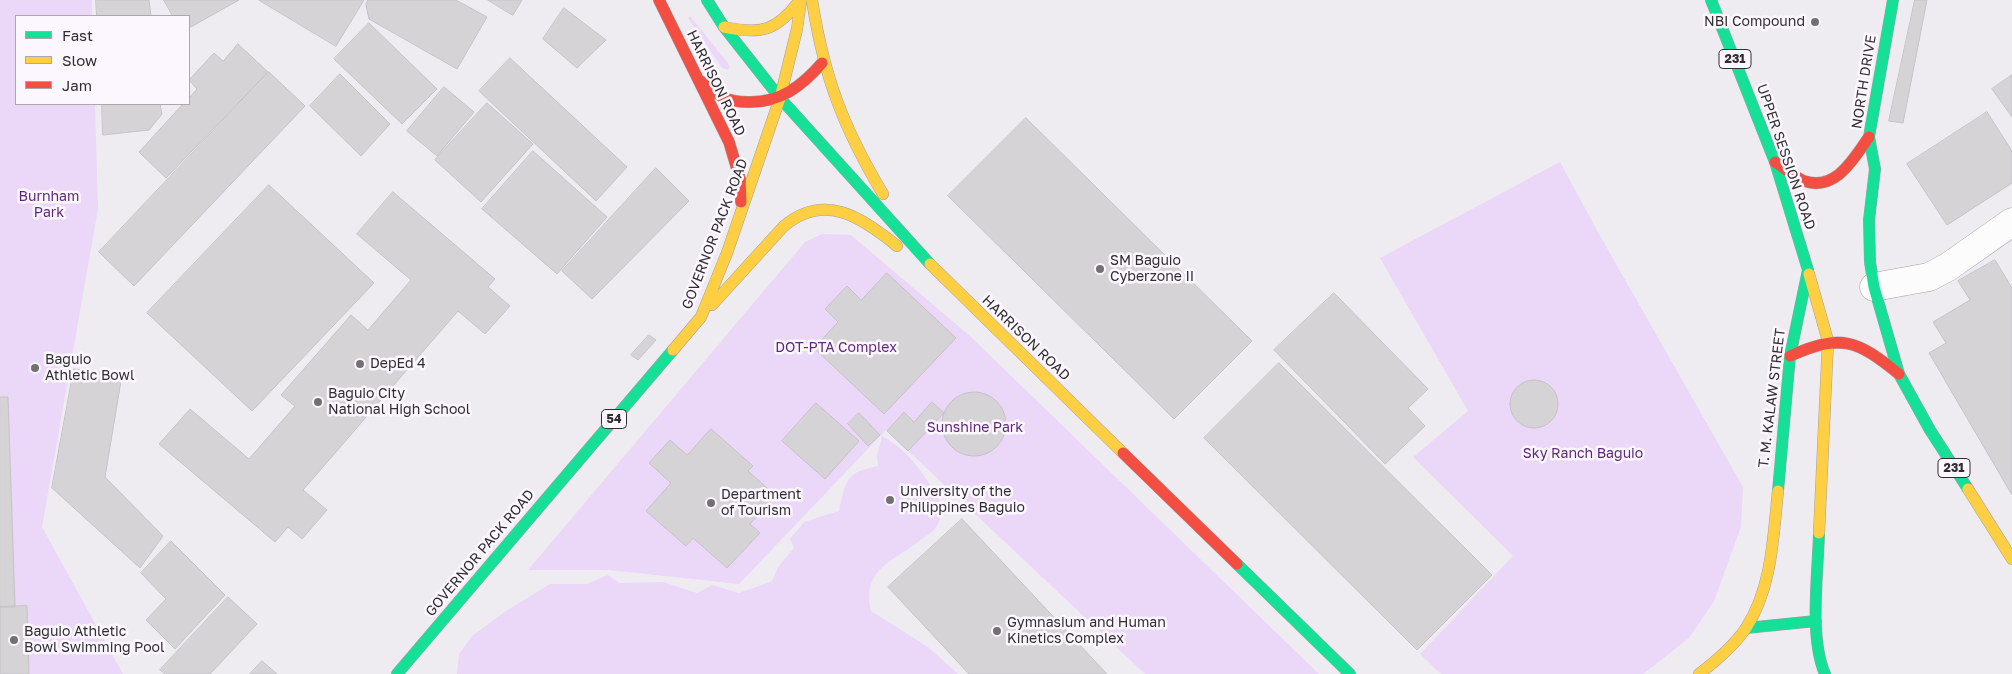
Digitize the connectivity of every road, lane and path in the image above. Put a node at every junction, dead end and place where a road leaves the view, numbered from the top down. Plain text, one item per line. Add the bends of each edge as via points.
1 (659, 0) edge
2 (707, 0) edge
3 (801, 0) edge
4 (812, 0) edge
5 (1711, 0) edge
6 (1893, 0) edge
7 (724, 27) junction
8 (822, 63) junction
9 (699, 80) junction
10 (780, 98) junction
11 (1869, 137) junction
12 (1775, 162) junction
13 (741, 211) junction
14 (2012, 222) edge
15 (933, 268) junction
16 (1808, 270) junction
17 (1874, 288) junction
18 (980, 314) junction
19 (700, 317) junction
20 (1828, 341) junction
21 (1790, 356) junction
22 (1899, 374) junction
23 (2012, 559) edge
24 (1816, 621) junction
25 (1746, 628) junction
26 (1713, 663) junction
27 (397, 674) edge
28 (1350, 674) edge
29 (1699, 674) edge
30 (1721, 674) edge
31 (1825, 674) edge

1 - 9 main road, HARRISON ROAD / 54
2 - 7 main road, HARRISON ROAD
3 - 7 main road via 784,18 760,32
3 - 10 main road, GOVERNOR PACK ROAD
4 - 8 main road
5 - 12 main road, UPPER SESSION ROAD / 231
6 - 11 main road, NORTH DRIVE
7 - 10 main road, HARRISON ROAD
8 - 10 main road via 797,89
8 - 15 main road via 840,115 859,155
9 - 10 main road via 726,98 743,103
9 - 13 main road, HARRISON ROAD / 54 via 734,156 740,179
10 - 13 main road, GOVERNOR PACK ROAD / 54
10 - 15 main road, HARRISON ROAD
11 - 12 main road via 1842,173 1830,182 1816,184 1804,181
11 - 17 main road, NORTH DRIVE via 1875,170 1869,220
12 - 16 main road, UPPER SESSION ROAD / 231
13 - 19 main road, GOVERNOR PACK ROAD / 54
14 - 17 street via 1930,277
15 - 18 main road, HARRISON ROAD
16 - 20 main road
16 - 21 main road, T. M. KALAW STREET
17 - 22 main road, 231
18 - 19 main road via 864,221 841,212 822,210 798,216 784,227
18 - 28 main road, HARRISON ROAD
19 - 27 main road, GOVERNOR PACK ROAD / 54
20 - 21 main road
20 - 22 main road via 1862,346
20 - 24 main road
21 - 25 main road, T. M. KALAW STREET via 1770,562 1763,593
22 - 23 main road, 231 via 1930,430
24 - 25 main road
24 - 31 main road
25 - 26 main road, T. M. KALAW STREET
26 - 29 main road, T. M. KALAW STREET
26 - 30 main road

